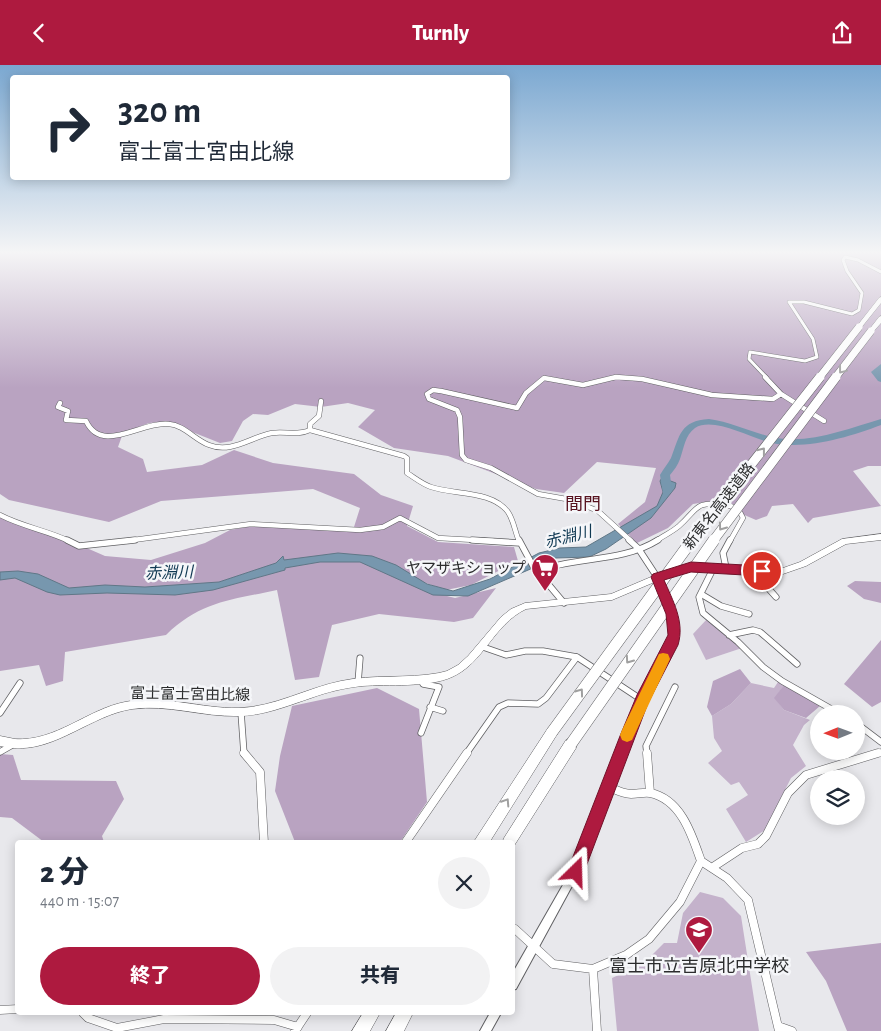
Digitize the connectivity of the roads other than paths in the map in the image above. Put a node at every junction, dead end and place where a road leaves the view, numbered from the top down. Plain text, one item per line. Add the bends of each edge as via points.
1 (861, 297) edge
2 (881, 299) edge
3 (881, 318) edge
4 (781, 395) junction
5 (321, 401) dead end
6 (60, 403) dead end
7 (824, 421) dead end
8 (310, 430) junction
9 (0, 515) edge
10 (881, 537) edge
11 (520, 543) junction
12 (638, 549) junction
13 (714, 567) junction
14 (726, 568) junction
15 (536, 569) junction
16 (752, 570) junction
17 (657, 577) junction
18 (701, 594) junction
19 (776, 597) dead end
20 (564, 603) junction
21 (749, 614) dead end
22 (729, 635) junction
23 (483, 647) junction
24 (577, 657) junction
25 (360, 658) dead end
26 (797, 665) dead end
27 (421, 679) junction
28 (20, 683) dead end
29 (358, 683) junction
30 (675, 687) dead end
31 (642, 699) junction
32 (824, 705) edge
33 (430, 707) junction
34 (443, 711) dead end
35 (241, 712) junction
36 (0, 713) edge
37 (865, 730) edge
38 (421, 733) dead end
39 (0, 741) edge
40 (881, 742) edge
41 (14, 744) junction
42 (0, 752) edge
43 (881, 752) edge
44 (609, 787) junction
45 (650, 793) junction
46 (264, 840) edge
47 (409, 840) edge
48 (482, 840) edge
49 (511, 840) edge
50 (701, 861) junction
51 (713, 867) junction
52 (515, 929) dead end
53 (535, 947) junction
54 (593, 969) junction
55 (515, 980) edge
56 (15, 1009) edge
57 (0, 1010) edge
58 (85, 1015) edge
59 (306, 1015) edge
60 (371, 1015) edge
61 (404, 1015) edge
62 (495, 1015) edge
63 (296, 1029) edge
64 (778, 1029) edge
65 (360, 1031) edge
66 (394, 1031) edge
67 (485, 1031) edge
68 (597, 1031) edge
69 (792, 1031) edge

1 - 4 street via 859,310 852,314 798,301 789,302 813,339 816,359 798,360 759,351 748,355
48 -> 2 highway, 新東名高速道路, bridge via 552,732 672,566
3 -> 49 highway, 新東名高速道路, bridge via 743,499 571,744
4 - 7 street
4 - 12 street via 773,399 712,395 653,381 616,377 583,385 544,378 526,393 517,408 441,391 428,394 429,399 457,410 462,455 466,460 491,468 538,494 585,504 598,511
5 - 8 street via 319,416 310,424
6 - 8 street via 58,407 68,411 66,420 86,421 90,431 106,438 124,435 146,425 171,424 207,444 230,447 268,434 299,436
8 - 11 street via 404,456 407,458 407,473 421,484 502,506 512,520
9 - 11 street via 79,546 251,524 360,530 383,527 400,518 438,538
10 - 16 main road, 富士富士宮由比線 via 845,541 792,569
11 - 15 street
12 - 14 street via 679,526 693,509 710,503 732,506 741,512 743,518 723,553
12 - 15 street via 618,557
12 - 17 street
13 - 14 main road, 富士富士宮由比線
13 - 17 main road, 富士富士宮由比線 via 691,567
13 - 18 street
14 - 16 main road, 富士富士宮由比線
15 - 20 street
16 - 19 street
17 - 20 main road, 富士富士宮由比線 via 612,597
17 - 31 street via 672,614 674,635 672,645
18 - 21 street via 722,608
18 - 22 street via 703,613
20 - 23 main road, 富士富士宮由比線 via 515,609
22 - 26 street via 753,630 760,632
22 - 32 street via 773,676
23 - 24 street via 506,655 542,651
23 - 27 main road, 富士富士宮由比線 via 450,674
24 - 31 street
24 - 47 street via 538,705 508,703 499,707
25 - 29 street
27 - 29 main road, 富士富士宮由比線
27 - 33 street via 423,684 439,687
28 - 36 street
29 - 35 main road, 富士富士宮由比線 via 334,687 264,709
30 - 45 street via 646,747
31 - 44 street
33 - 34 street
33 - 38 street
35 - 41 main road, 富士富士宮由比線 via 159,705 126,706 44,739
35 - 46 street via 244,754 260,772
37 - 40 street
39 - 41 main road, 富士富士宮由比線
41 - 42 street
43 - 51 street via 806,775 788,793 766,836 758,844 742,849
44 - 45 street via 632,794
44 - 53 street via 576,872
45 - 50 street via 665,799 681,814
50 - 51 street
50 - 54 street via 680,902 649,939 626,955
51 - 64 street via 741,889 748,900
52 - 53 street
53 - 54 street via 553,964
53 - 55 street
54 - 68 street
56 - 57 street
58 - 63 street via 117,1028 164,1019 274,1021
59 - 63 street
60 - 65 highway
61 - 66 highway
62 - 67 street
64 - 69 street

